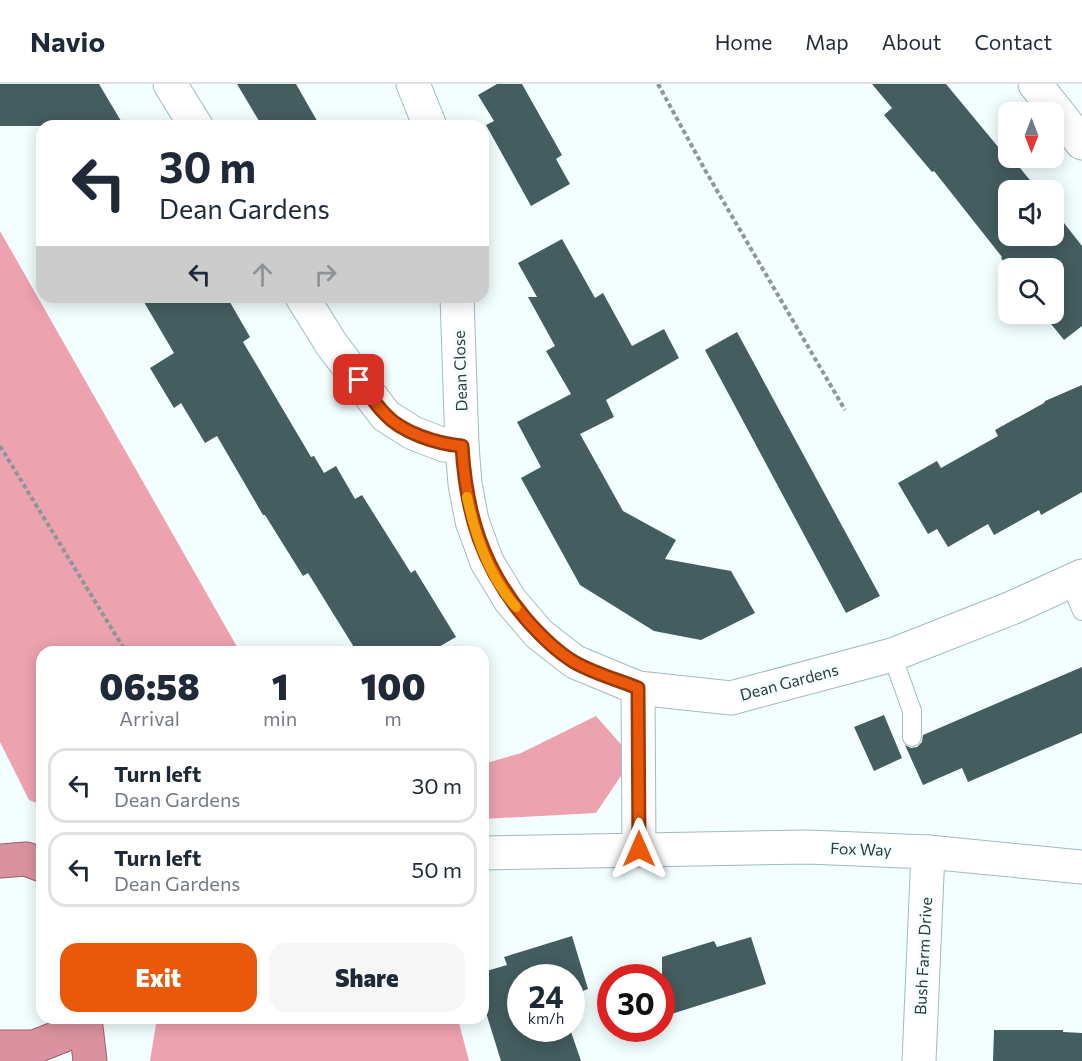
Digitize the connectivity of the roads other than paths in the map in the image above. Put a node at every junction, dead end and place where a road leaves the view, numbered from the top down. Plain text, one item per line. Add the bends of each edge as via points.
1 (170, 84) edge
2 (413, 84) edge
3 (1035, 84) edge
4 (192, 120) edge
5 (428, 120) edge
6 (1080, 137) edge
7 (306, 303) edge
8 (457, 303) edge
9 (462, 446) junction
10 (1078, 590) edge
11 (892, 655) junction
12 (638, 688) junction
13 (912, 737) dead end
14 (0, 834) edge
15 (639, 849) junction
16 (928, 852) junction
17 (489, 853) edge
18 (23, 861) edge
19 (1082, 867) edge
20 (77, 1024) edge
21 (85, 1024) edge
22 (7, 1052) edge
23 (90, 1061) edge
24 (919, 1061) edge

1 - 4 street
2 - 5 street
3 - 6 street
7 - 9 street via 386,416 413,433 444,445
8 - 9 street, Dean Close
9 - 12 street, Dean Gardens via 472,521 487,562 510,600 539,634 575,662
10 - 11 street, Dean Gardens via 1014,607
11 - 12 street, Dean Gardens via 731,698
11 - 13 lane via 912,711
12 - 15 street
14 - 18 highway
15 - 16 street, Fox Way via 808,847
15 - 17 street, Fox Way
16 - 19 street, Fox Way
16 - 24 street, Bush Farm Drive
20 - 22 highway via 62,1036
21 - 23 highway

